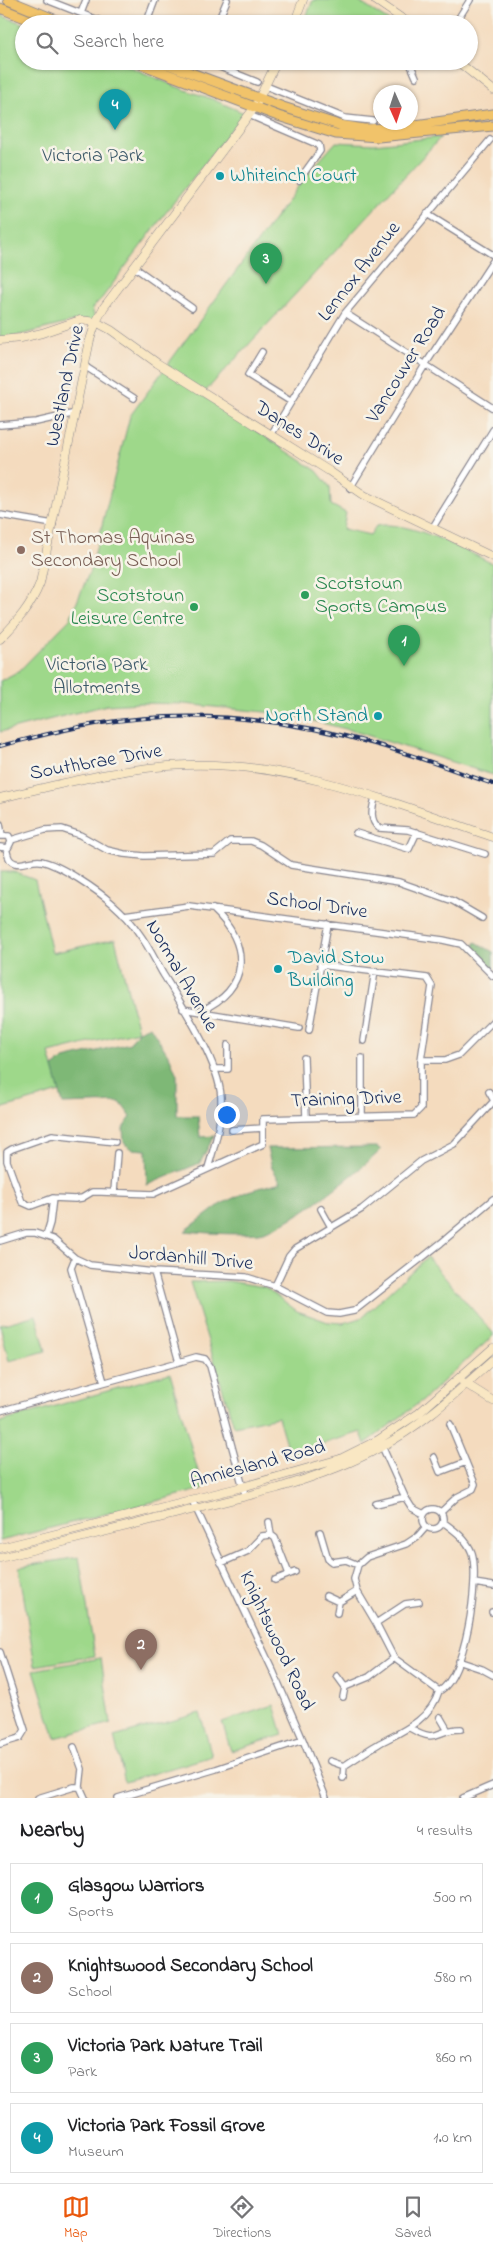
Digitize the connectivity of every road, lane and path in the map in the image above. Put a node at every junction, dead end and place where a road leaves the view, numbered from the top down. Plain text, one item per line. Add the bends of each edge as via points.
1 (8, 0) edge
2 (47, 0) edge
3 (86, 0) edge
4 (154, 0) edge
5 (226, 0) edge
6 (303, 0) edge
7 (470, 0) edge
8 (379, 1) edge
9 (0, 8) edge
10 (81, 13) junction
11 (18, 15) edge
12 (44, 15) edge
13 (86, 15) edge
14 (149, 15) edge
15 (220, 15) edge
16 (299, 15) edge
17 (398, 15) edge
18 (461, 15) edge
19 (160, 70) edge
20 (180, 70) edge
21 (227, 70) edge
22 (273, 70) edge
23 (412, 70) edge
24 (468, 70) edge
25 (416, 77) dead end
26 (257, 82) dead end
27 (266, 86) junction
28 (493, 90) edge
29 (258, 103) junction
30 (493, 114) edge
31 (250, 115) junction
32 (369, 119) dead end
33 (493, 126) edge
34 (490, 140) dead end
35 (299, 180) dead end
36 (427, 214) junction
37 (493, 255) edge
38 (493, 261) edge
39 (134, 267) junction
40 (192, 308) dead end
41 (345, 313) junction
42 (96, 322) junction
43 (0, 340) edge
44 (262, 352) dead end
45 (425, 365) junction
46 (86, 367) junction
47 (134, 398) dead end
48 (290, 402) junction
49 (493, 408) edge
50 (76, 413) junction
51 (0, 426) edge
52 (493, 430) edge
53 (271, 435) junction
54 (350, 488) junction
55 (0, 515) edge
56 (53, 524) junction
57 (433, 527) junction
58 (493, 557) edge
59 (0, 639) edge
60 (0, 798) edge
61 (375, 798) junction
62 (0, 824) edge
63 (417, 832) junction
64 (356, 833) dead end
65 (1, 835) edge
66 (493, 837) edge
67 (11, 840) junction
68 (3, 848) edge
69 (485, 854) dead end
70 (213, 909) junction
71 (124, 915) junction
72 (482, 918) dead end
73 (328, 924) junction
74 (320, 965) junction
75 (375, 971) junction
76 (493, 976) edge
77 (183, 1009) junction
78 (200, 1011) junction
79 (493, 1021) edge
80 (299, 1028) dead end
81 (309, 1030) dead end
82 (364, 1041) dead end
83 (228, 1045) dead end
84 (304, 1058) dead end
85 (362, 1058) dead end
86 (420, 1060) junction
87 (213, 1069) junction
88 (489, 1092) dead end
89 (493, 1101) edge
90 (362, 1115) junction
91 (306, 1118) junction
92 (263, 1128) junction
93 (232, 1130) dead end
94 (115, 1142) dead end
95 (117, 1153) dead end
96 (208, 1168) junction
97 (114, 1192) junction
98 (53, 1198) junction
99 (493, 1199) edge
100 (321, 1209) dead end
101 (331, 1227) junction
102 (46, 1236) junction
103 (0, 1241) edge
104 (75, 1258) junction
105 (154, 1272) junction
106 (274, 1286) junction
107 (493, 1348) edge
108 (493, 1360) edge
109 (179, 1362) junction
110 (458, 1378) junction
111 (104, 1382) junction
112 (465, 1384) junction
113 (493, 1401) edge
114 (0, 1412) edge
115 (450, 1424) dead end
116 (380, 1444) junction
117 (434, 1457) dead end
118 (466, 1462) junction
119 (242, 1487) junction
120 (245, 1496) junction
121 (405, 1497) junction
122 (192, 1500) junction
123 (376, 1504) dead end
124 (195, 1508) junction
125 (441, 1512) junction
126 (424, 1514) junction
127 (269, 1522) dead end
128 (443, 1522) junction
129 (426, 1526) junction
130 (320, 1532) dead end
131 (271, 1535) junction
132 (0, 1548) edge
133 (0, 1558) edge
134 (221, 1563) junction
135 (358, 1565) junction
136 (275, 1580) dead end
137 (474, 1583) junction
138 (493, 1586) edge
139 (356, 1591) junction
140 (326, 1596) dead end
141 (339, 1602) junction
142 (419, 1602) dead end
143 (337, 1613) dead end
144 (376, 1623) junction
145 (0, 1652) edge
146 (394, 1658) junction
147 (458, 1661) junction
148 (3, 1670) edge
149 (493, 1675) edge
150 (337, 1676) dead end
151 (345, 1687) junction
152 (439, 1691) junction
153 (343, 1697) dead end
154 (440, 1717) dead end
155 (410, 1728) junction
156 (447, 1729) junction
157 (461, 1729) dead end
158 (303, 1740) junction
159 (0, 1744) edge
160 (74, 1747) dead end
161 (330, 1761) dead end
162 (344, 1766) junction
163 (343, 1778) dead end
164 (493, 1785) edge
165 (80, 1787) junction
166 (38, 1798) edge
167 (84, 1798) edge
168 (118, 1798) edge
169 (326, 1798) edge
170 (463, 1798) edge

1 - 12 main road
2 - 10 street
3 - 10 street
4 - 14 street
5 - 15 street
6 - 16 street
7 - 18 street
8 - 17 street
9 - 11 main road
10 - 13 street
19 - 29 main road
20 - 29 main road
21 - 26 street
22 - 27 street, Westland Drive
23 - 25 street
24 - 28 street
27 - 29 street, Westland Drive
27 - 32 street via 319,110 345,118
29 - 30 main road via 364,129 438,123
29 - 31 street, Westland Drive
29 - 33 main road via 315,129 352,136 383,137
31 - 35 street via 319,145 320,151
31 - 39 street, Westland Drive
34 - 36 street, Lennox Avenue
36 - 37 street
36 - 41 street, Lennox Avenue
38 - 45 street, Vancouver Road
39 - 40 street
39 - 42 street, Westland Drive
41 - 45 street
41 - 48 street, Lennox Avenue
42 - 43 street via 80,320 42,333
42 - 46 street, Westland Drive
42 - 53 street, Danes Drive
44 - 48 street via 248,376
45 - 49 street
45 - 54 street, Vancouver Road
46 - 47 street
46 - 50 street, Westland Drive
48 - 53 street, Lennox Avenue
50 - 51 street
50 - 56 street, Westland Drive
52 - 57 street
53 - 54 street, Danes Drive
54 - 57 street, Danes Drive
55 - 56 street
56 - 59 street, Westland Drive via 35,597
57 - 58 street, Danes Drive
60 - 61 street, Southbrae Drive via 128,770 196,765 283,772
61 - 63 street via 372,815 375,825
61 - 66 street, Southbrae Drive
62 - 65 street
63 - 64 street via 409,849
63 - 69 street
65 - 67 street via 9,836
67 - 68 street via 11,844
67 - 72 street via 45,830 62,829 107,850 144,856 214,854 230,841 251,841 291,865 399,882 453,900
68 - 71 street, Normal Avenue via 14,863 39,860 83,882
70 - 71 street, School Drive via 190,906
70 - 73 street, School Drive
70 - 78 street via 233,930 240,954 239,970 232,987 223,997
71 - 77 street, Normal Avenue via 140,934
73 - 74 street
73 - 76 street, School Drive via 461,944
74 - 75 street, Training Drive
74 - 81 street
75 - 82 street
75 - 86 street, Training Drive via 427,978 431,982
77 - 78 street
77 - 87 street, Normal Avenue
78 - 80 street
79 - 86 street via 459,1055
83 - 87 street via 228,1068
84 - 91 street
85 - 90 street
86 - 90 street, Training Drive via 421,1108 418,1112 414,1115
87 - 96 street, Normal Avenue via 221,1097 216,1142
88 - 89 street
89 - 101 street via 454,1144 421,1161 362,1209
90 - 91 street, Training Drive
91 - 92 street, Training Drive via 263,1119
92 - 93 street
92 - 96 street via 263,1144
94 - 98 street via 52,1136 7,1152 7,1161 24,1204 31,1206
95 - 97 street
96 - 97 street via 153,1194
97 - 98 street via 92,1192 75,1199
98 - 102 street
99 - 106 street, Jordanhill Drive via 354,1311 327,1313
100 - 101 street
101 - 106 street via 295,1249
102 - 103 street via 26,1233
102 - 104 street, Jordanhill Drive via 53,1238
104 - 105 street, Jordanhill Drive via 90,1265
104 - 111 street via 71,1268
105 - 106 street, Jordanhill Drive via 246,1277
105 - 109 street
107 - 110 street, Anniesland Road
108 - 112 street, Anniesland Road
109 - 111 street
109 - 119 street via 196,1357 204,1359 210,1366
110 - 112 street
110 - 116 street, Anniesland Road
111 - 114 street
112 - 113 street
112 - 116 street, Anniesland Road via 421,1421
115 - 118 street
116 - 119 street, Anniesland Road
116 - 120 street, Anniesland Road via 314,1477
116 - 121 street
117 - 118 street via 440,1472
118 - 125 street via 475,1484 473,1489 457,1497
119 - 120 street
119 - 122 street, Anniesland Road
120 - 124 street, Anniesland Road
121 - 123 street
121 - 126 street via 412,1508
122 - 124 street, Knightswood Road
122 - 132 street, Anniesland Road
124 - 133 street, Anniesland Road
124 - 134 street, Knightswood Road
125 - 126 street via 432,1508
125 - 128 street
126 - 129 street
127 - 131 street
128 - 129 street via 436,1529
128 - 137 street via 467,1543 472,1553
129 - 135 street via 406,1544 367,1557
130 - 135 street via 328,1559 332,1562 346,1560
131 - 134 street via 262,1536 248,1550
131 - 136 street via 292,1573
134 - 158 street, Knightswood Road
135 - 139 street via 354,1579
137 - 138 street
137 - 147 street via 472,1612
139 - 141 street
139 - 144 street
140 - 141 street
141 - 143 street
142 - 144 street via 405,1604
144 - 146 street
145 - 148 street
146 - 151 street via 369,1678
146 - 152 street
147 - 149 street
147 - 152 street via 450,1682
148 - 159 street via 25,1730 20,1738
150 - 151 street
151 - 153 street
152 - 155 street via 436,1701
154 - 156 street
155 - 156 street via 425,1736 436,1737
155 - 162 street
156 - 157 street
158 - 168 street
158 - 169 street, Knightswood Road
160 - 165 street via 82,1769
161 - 162 street
162 - 163 street
164 - 170 street
165 - 166 street
165 - 167 street

